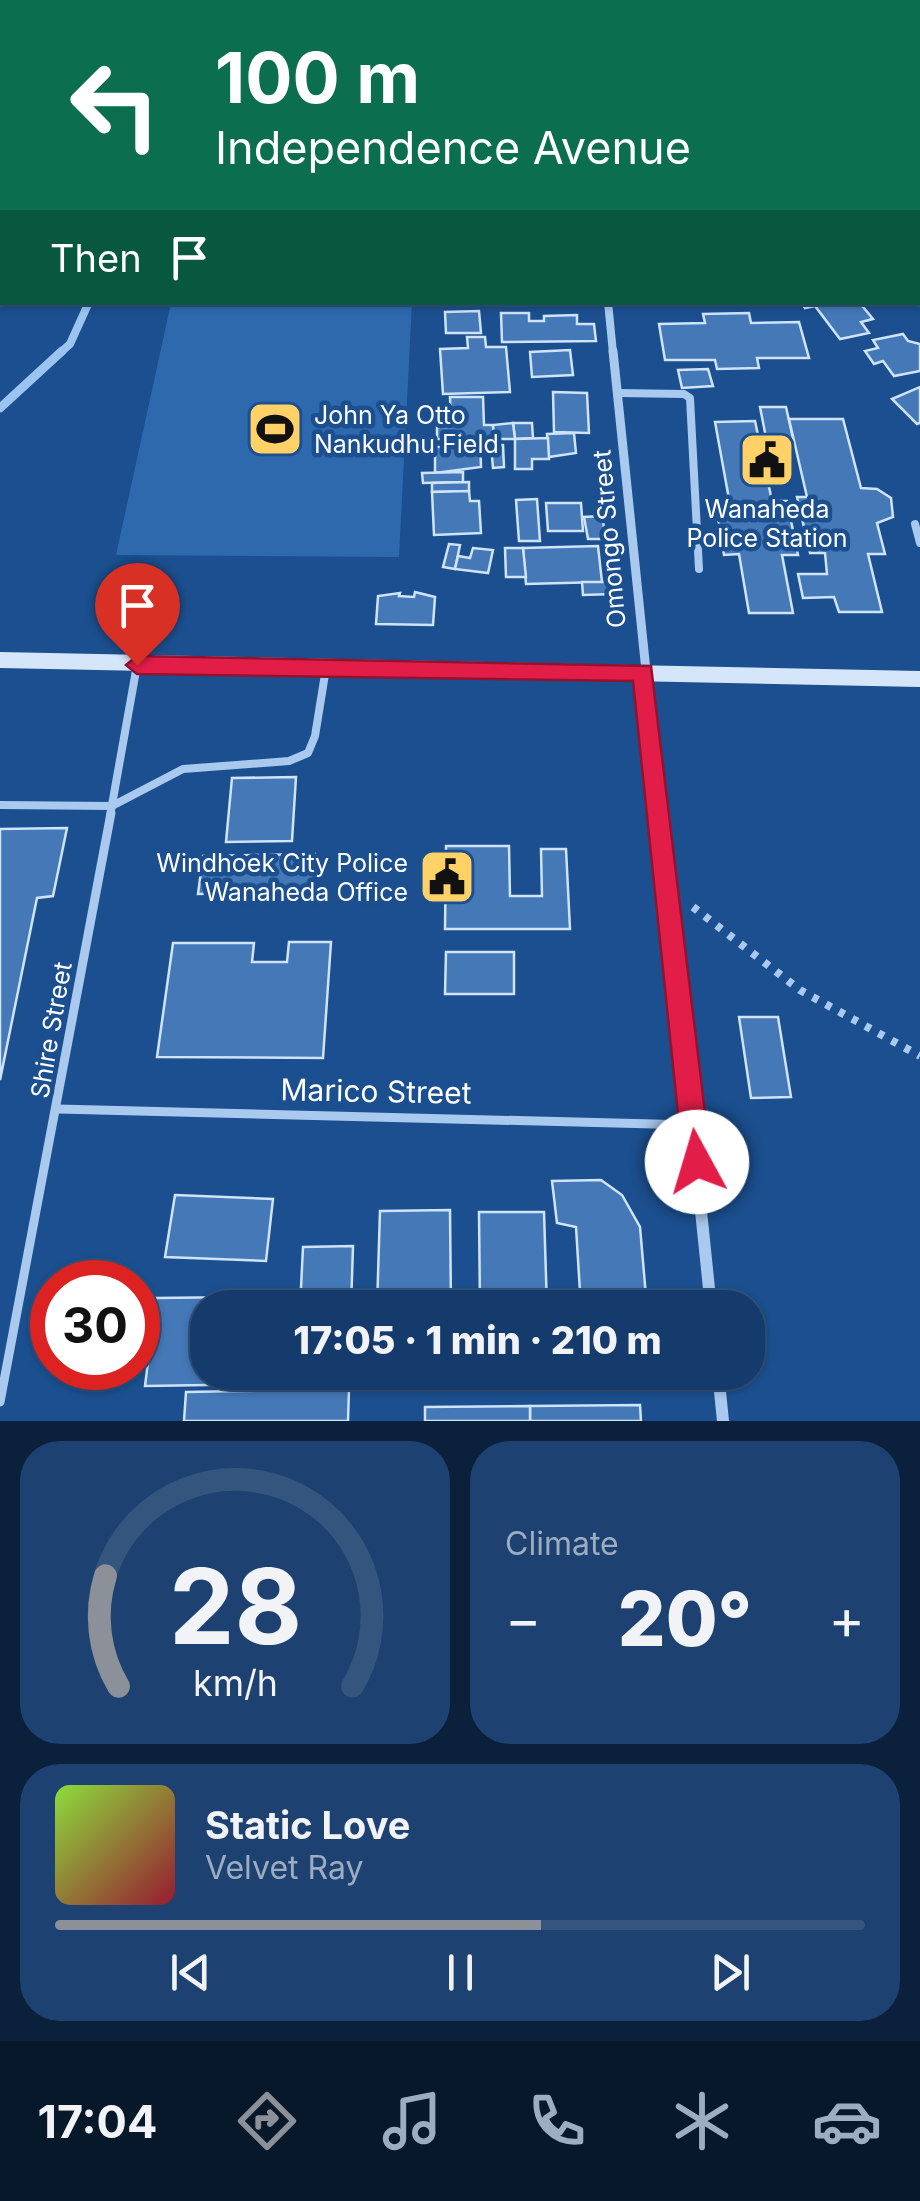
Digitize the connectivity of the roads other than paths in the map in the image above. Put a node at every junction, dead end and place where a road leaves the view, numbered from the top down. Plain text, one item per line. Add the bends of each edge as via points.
1 (608, 305) edge
2 (618, 393) junction
3 (915, 524) dead end
4 (920, 543) edge
5 (699, 569) dead end
6 (0, 660) edge
7 (137, 665) junction
8 (326, 668) junction
9 (644, 672) junction
10 (920, 679) edge
11 (0, 804) edge
12 (112, 806) junction
13 (58, 1109) junction
14 (693, 1125) junction
15 (710, 1290) edge
16 (720, 1390) edge
17 (0, 1402) edge
18 (723, 1421) edge

1 - 2 street, Omongo Street
2 - 5 lane via 690,398
2 - 9 street, Omongo Street
3 - 4 lane
6 - 7 main road
7 - 8 main road
7 - 12 lane, Shire Street
8 - 9 main road
8 - 12 lane via 308,753 288,761 184,769
9 - 10 main road
9 - 14 street, Omongo Street
11 - 12 lane
12 - 13 lane, Shire Street
13 - 14 lane, Marico Street
13 - 17 lane, Shire Street
14 - 15 street, Omongo Street
16 - 18 street

